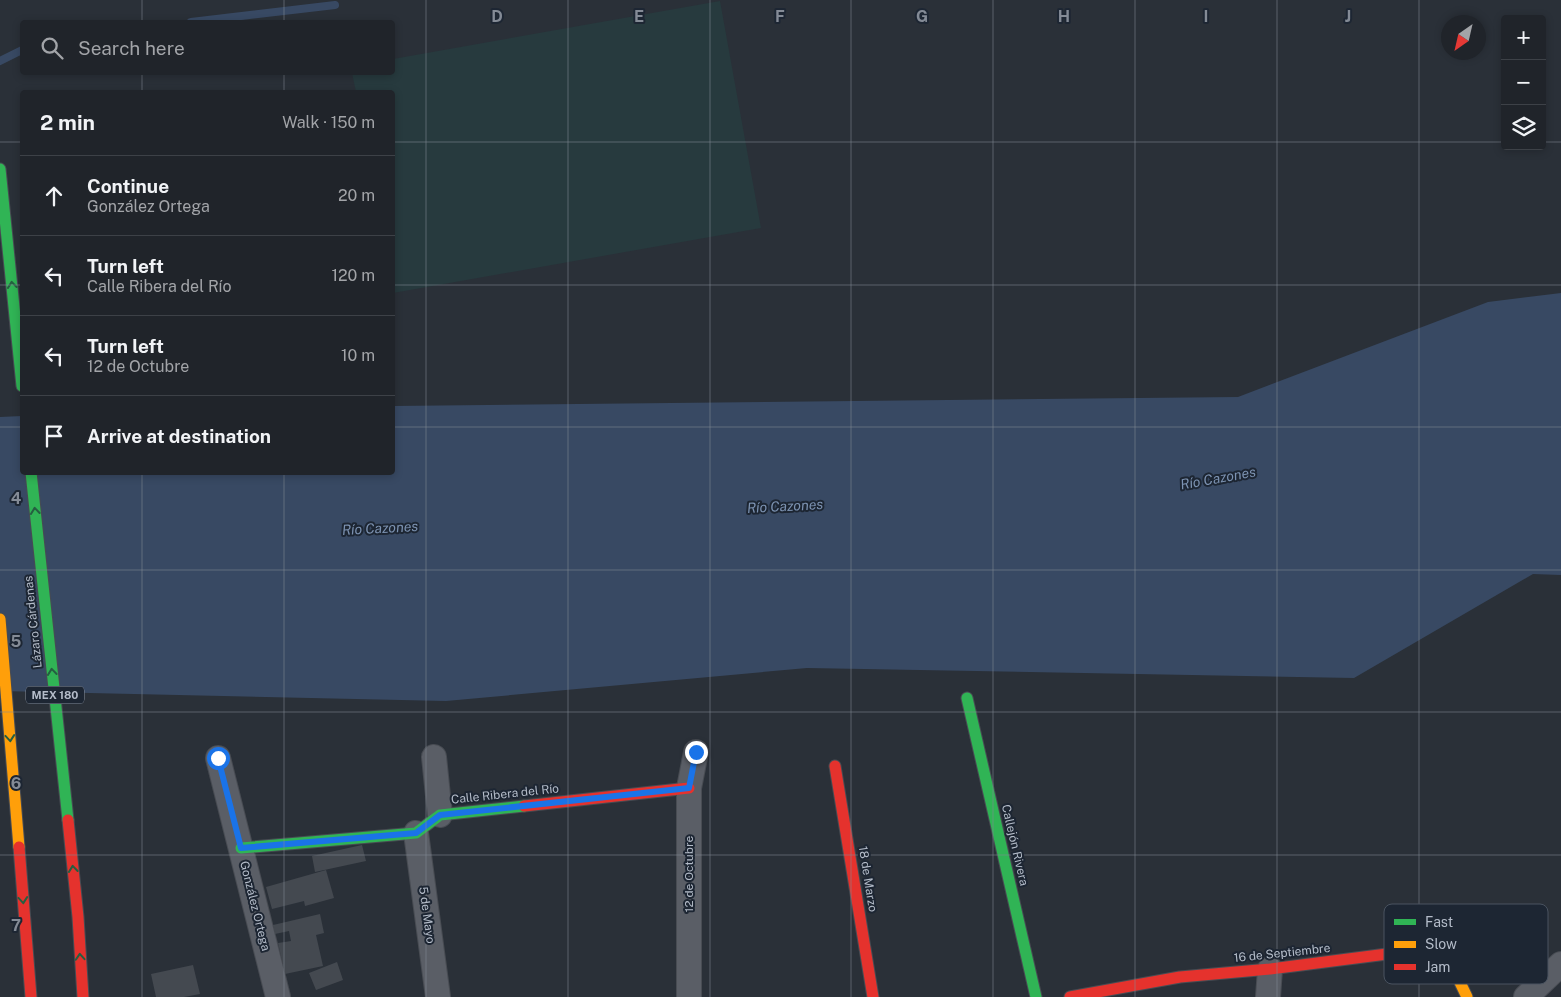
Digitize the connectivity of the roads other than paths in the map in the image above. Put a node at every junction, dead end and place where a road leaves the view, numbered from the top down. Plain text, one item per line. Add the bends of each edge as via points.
1 (0, 169) edge
2 (20, 366) edge
3 (32, 475) edge
4 (0, 619) edge
5 (966, 698) dead end
6 (696, 752) dead end
7 (434, 757) dead end
8 (218, 758) dead end
9 (835, 766) dead end
10 (689, 788) junction
11 (440, 815) junction
12 (416, 833) junction
13 (241, 848) junction
14 (1384, 955) edge
15 (1561, 964) edge
16 (1270, 969) junction
17 (1548, 976) edge
18 (1461, 984) edge
19 (1540, 984) edge
20 (31, 997) edge
21 (83, 997) edge
22 (278, 997) edge
23 (438, 997) edge
24 (689, 997) edge
25 (873, 997) edge
26 (1036, 997) edge
27 (1070, 997) edge
28 (1268, 997) edge
29 (1467, 997) edge
30 (1526, 997) edge

2 -> 1 street
21 -> 3 street, Lázaro Cárdenas / MEX 180 via 78,917
4 -> 20 street
5 - 26 street, Callejón Rivera
6 - 10 street, 12 de Octubre
7 - 11 street
8 - 13 street, González Ortega
9 - 25 street, 18 de Marzo
10 - 11 street, Calle Ribera del Río
10 - 24 street, 12 de Octubre
11 - 12 street, Calle Ribera del Río
12 - 13 street
12 - 23 street, 5 de Mayo
13 - 22 street, González Ortega
14 - 16 street, 16 de Septiembre
15 - 17 street
16 - 27 street, 16 de Septiembre via 1180,977
16 - 28 street
18 - 29 street, 16 de Septiembre
19 - 30 street

